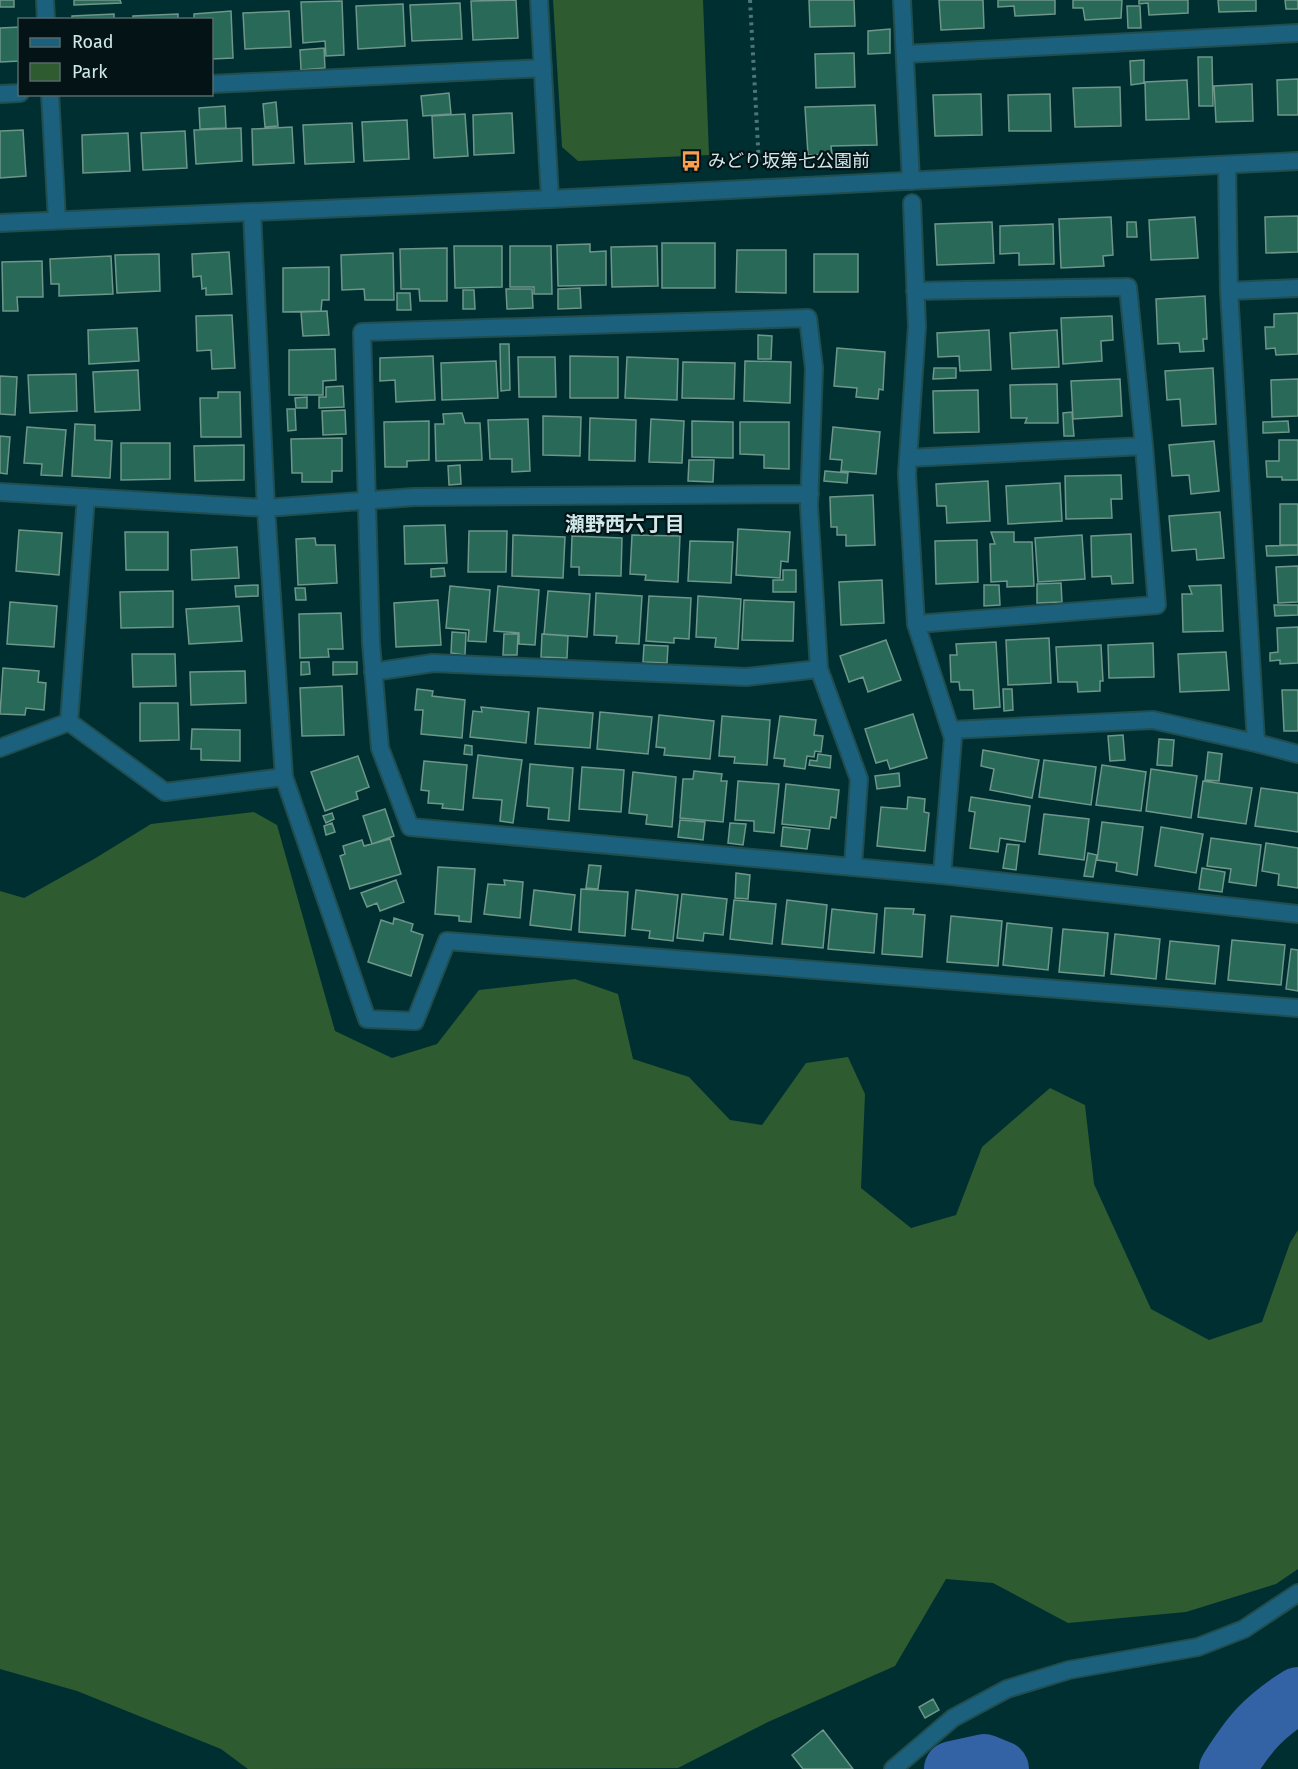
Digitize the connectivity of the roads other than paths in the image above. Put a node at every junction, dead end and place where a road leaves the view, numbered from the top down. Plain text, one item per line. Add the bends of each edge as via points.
1 (45, 0) edge
2 (539, 0) edge
3 (902, 0) edge
4 (46, 18) edge
5 (1298, 33) edge
6 (904, 54) junction
7 (543, 68) junction
8 (213, 84) edge
9 (18, 93) edge
10 (0, 94) edge
11 (50, 96) edge
12 (1298, 161) edge
13 (1227, 165) junction
14 (911, 181) junction
15 (550, 199) junction
16 (912, 202) dead end
17 (252, 212) junction
18 (57, 220) junction
19 (0, 223) edge
20 (1298, 288) edge
21 (915, 291) junction
22 (1229, 291) junction
23 (1144, 446) junction
24 (908, 458) junction
25 (0, 492) edge
26 (810, 494) junction
27 (86, 497) junction
28 (366, 500) junction
29 (266, 508) junction
30 (916, 624) junction
31 (819, 669) junction
32 (373, 672) junction
33 (69, 722) junction
34 (951, 730) junction
35 (1256, 743) junction
36 (0, 748) edge
37 (1298, 754) edge
38 (284, 777) junction
39 (853, 866) junction
40 (942, 874) junction
41 (1298, 914) edge
42 (1298, 1008) edge
43 (1298, 1593) edge
44 (893, 1769) edge

1 - 4 street
2 - 7 street
3 - 6 street
5 - 6 street
6 - 14 street
7 - 8 street
7 - 15 street
9 - 10 street
11 - 18 street
12 - 13 street
13 - 14 street
13 - 22 street
14 - 15 street
15 - 17 street
16 - 21 street
17 - 18 street
17 - 29 street
18 - 19 street
20 - 22 street
21 - 23 street via 1128,287
21 - 24 street via 917,326
22 - 35 street
23 - 24 street
23 - 30 street via 1157,605
24 - 30 street
25 - 27 street
26 - 28 street
26 - 28 street via 814,368 808,318 362,332
26 - 31 street
27 - 29 street
27 - 33 street
28 - 29 street
28 - 32 street
29 - 38 street
30 - 34 street
31 - 32 street via 746,677 433,663
31 - 39 street via 859,779
32 - 39 street via 380,748 410,827
33 - 36 street
33 - 38 street via 165,792
34 - 35 street via 1153,720
34 - 40 street
35 - 37 street
38 - 42 street via 367,1019 415,1022 447,941
39 - 40 street
40 - 41 street
43 - 44 street via 1244,1629 1198,1647 1069,1670 1007,1689 954,1718

